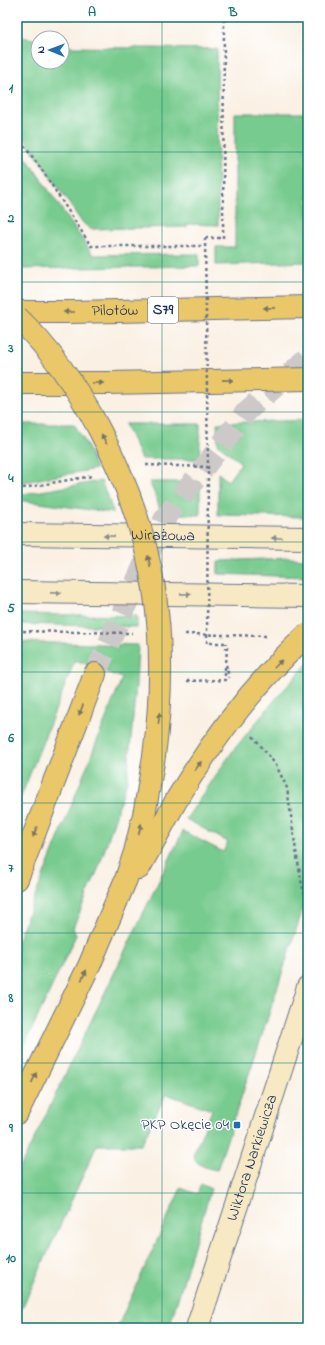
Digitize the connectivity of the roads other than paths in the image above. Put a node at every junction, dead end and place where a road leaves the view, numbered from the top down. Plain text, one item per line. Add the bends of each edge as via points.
1 (308, 307) edge
2 (17, 312) edge
3 (17, 318) edge
4 (308, 378) edge
5 (17, 382) edge
6 (17, 534) edge
7 (308, 538) edge
8 (17, 592) edge
9 (308, 596) edge
10 (308, 634) edge
11 (95, 674) tunnel mouth
12 (17, 879) edge
13 (116, 906) junction
14 (308, 987) edge
15 (17, 1113) edge
16 (197, 1328) edge

1 -> 2 highway, Pilotów / S79
13 -> 3 highway, bridge via 135,852 145,810 158,730 161,664 157,601 136,513 114,459 85,405 53,359
5 -> 4 highway via 114,383
7 -> 6 street, Wirażowa
8 -> 9 street
13 -> 10 highway, bridge via 177,799 213,745 273,669
11 -> 12 highway
15 -> 13 highway
14 - 16 street, Wiktora Narkiewicza

